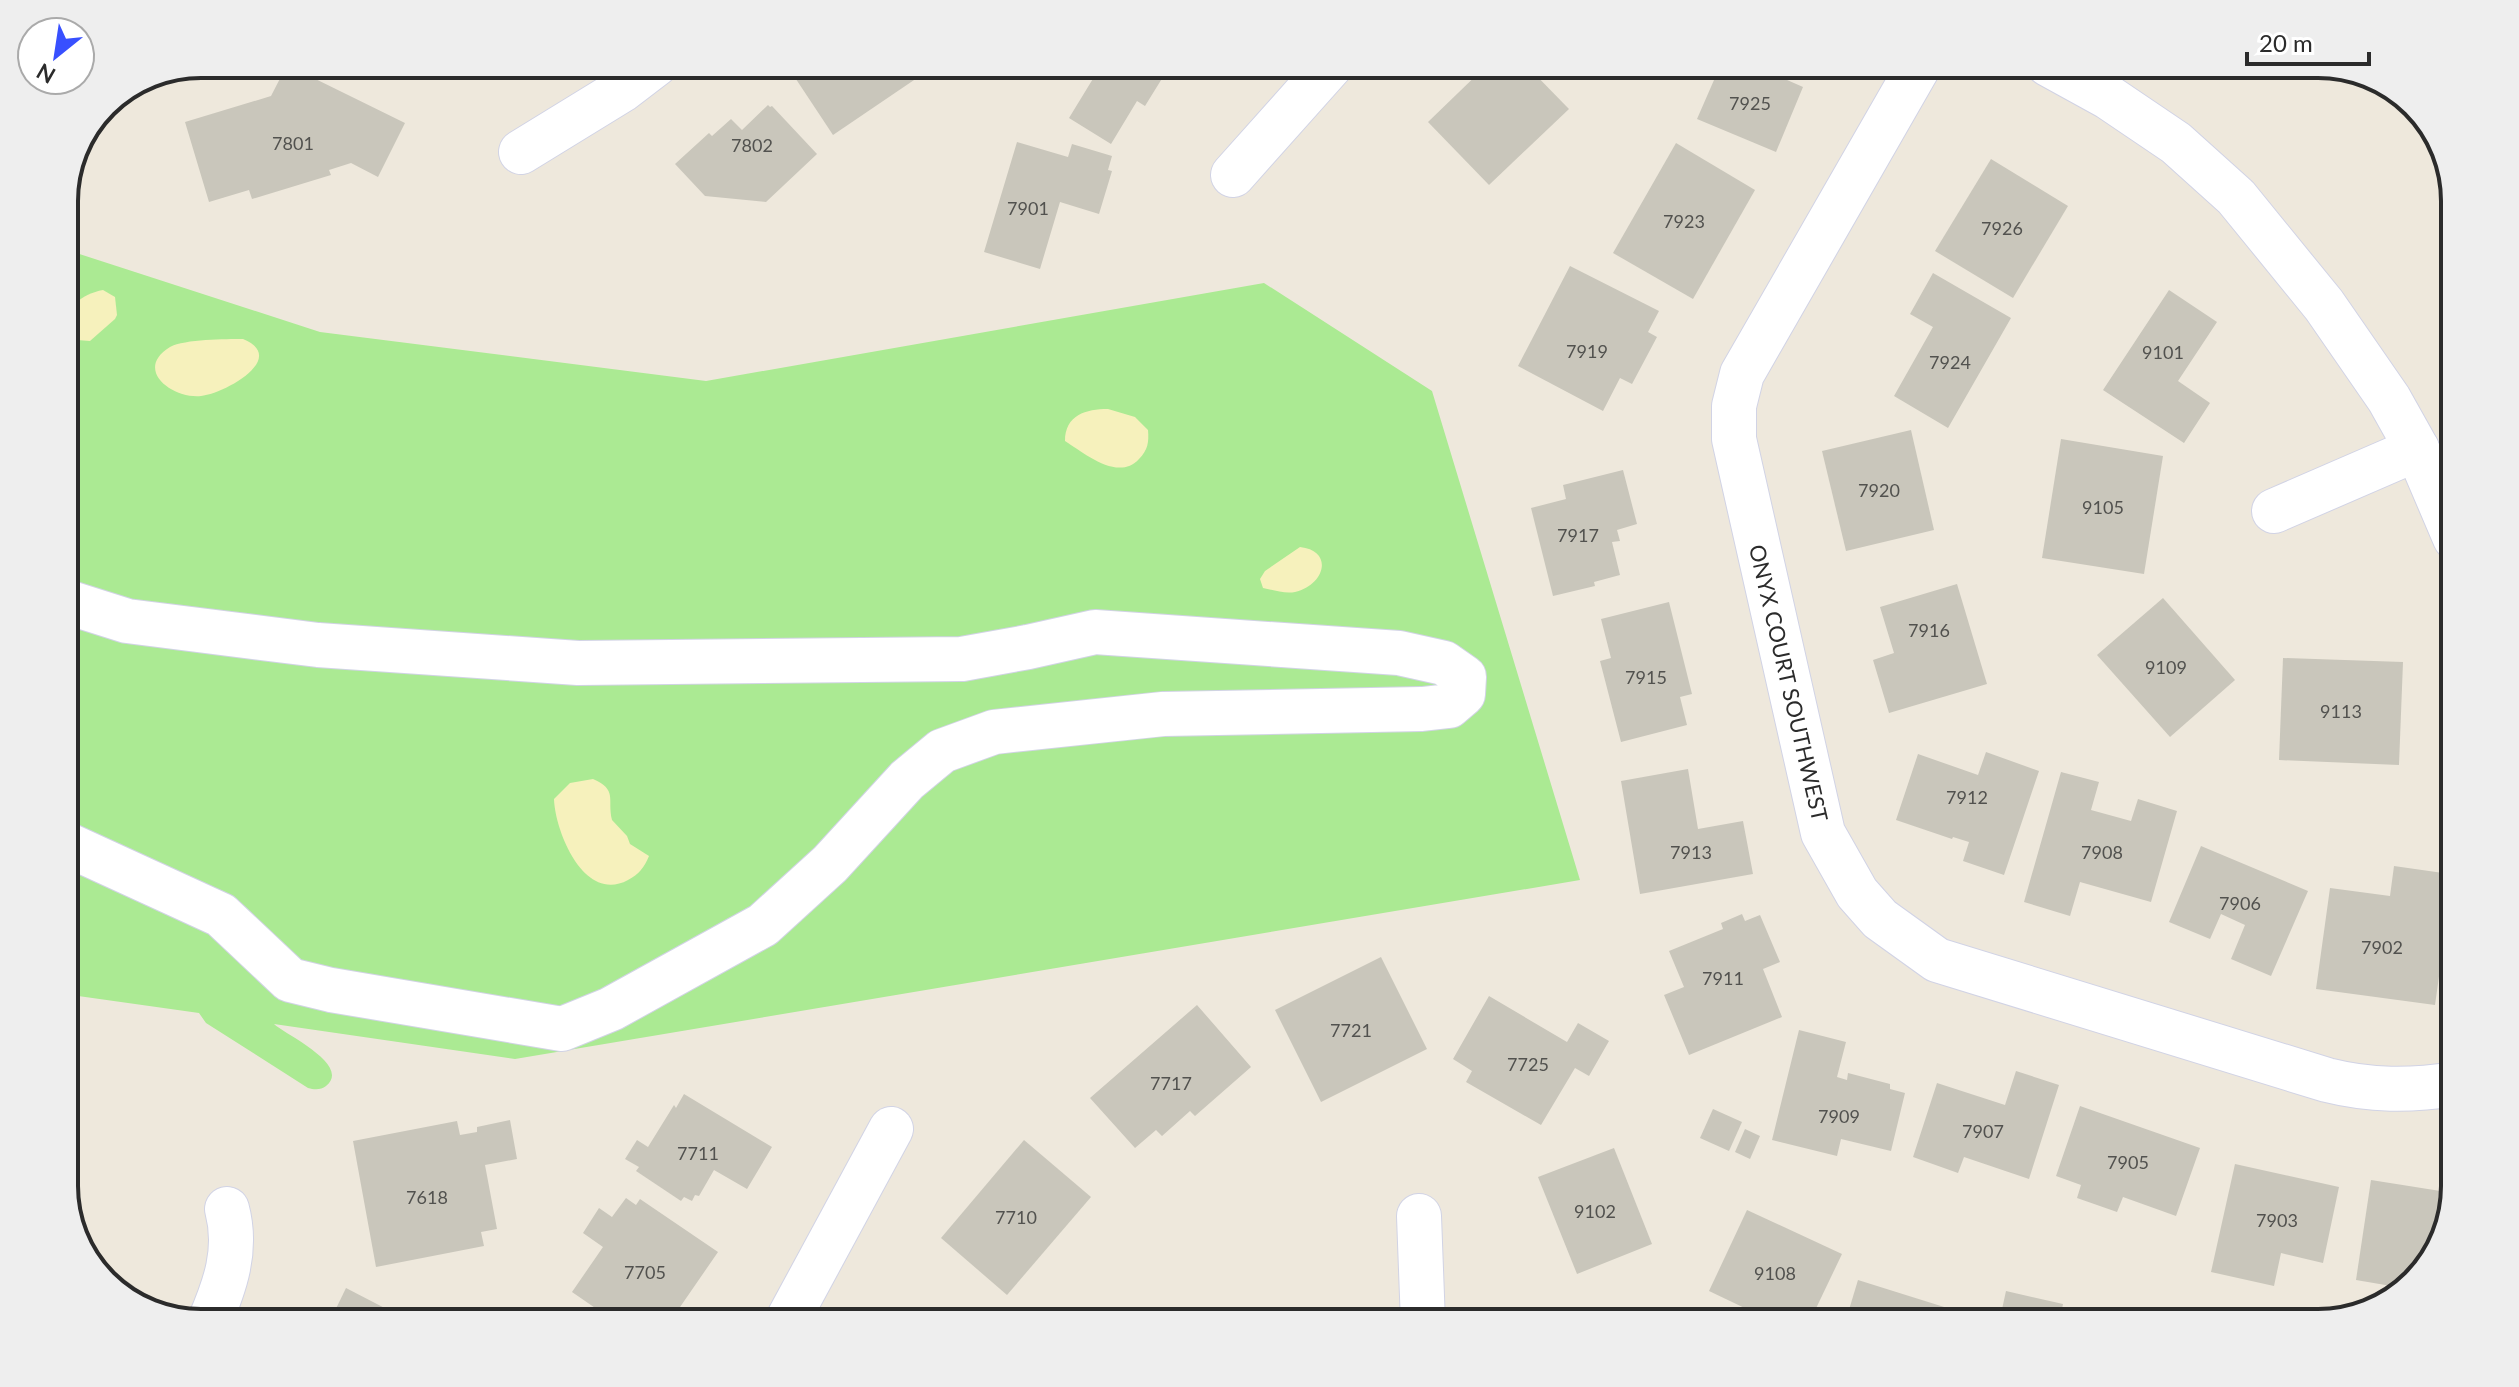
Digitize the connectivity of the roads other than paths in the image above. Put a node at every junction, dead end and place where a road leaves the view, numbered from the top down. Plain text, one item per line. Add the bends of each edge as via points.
1 (638, 78) edge
2 (1320, 78) edge
3 (1912, 78) edge
4 (2073, 78) edge
5 (521, 152) dead end
6 (1233, 175) dead end
7 (2417, 449) junction
8 (2441, 505) edge
9 (2274, 511) dead end
10 (78, 605) edge
11 (78, 849) edge
12 (2441, 1086) edge
13 (891, 1129) dead end
14 (227, 1209) dead end
15 (1419, 1216) dead end
16 (215, 1309) edge
17 (794, 1309) edge
18 (1422, 1309) edge

1 - 5 street
2 - 6 street
3 - 12 street, ONYX COURT SOUTHWEST via 1742,374 1734,406 1734,439 1823,833 1837,863 1880,919 1937,960 2327,1080 2361,1088
4 - 7 street via 2176,143 2236,197 2358,351
7 - 8 street
7 - 9 street
10 - 11 street via 127,621 318,645 578,663 962,659 1095,632 1399,653 1444,663 1464,677 1463,694 1449,706 1163,714 994,732 942,751 763,925 611,1009 562,1029 290,980 221,915
13 - 17 street
14 - 16 street via 232,1228 228,1278
15 - 18 street

